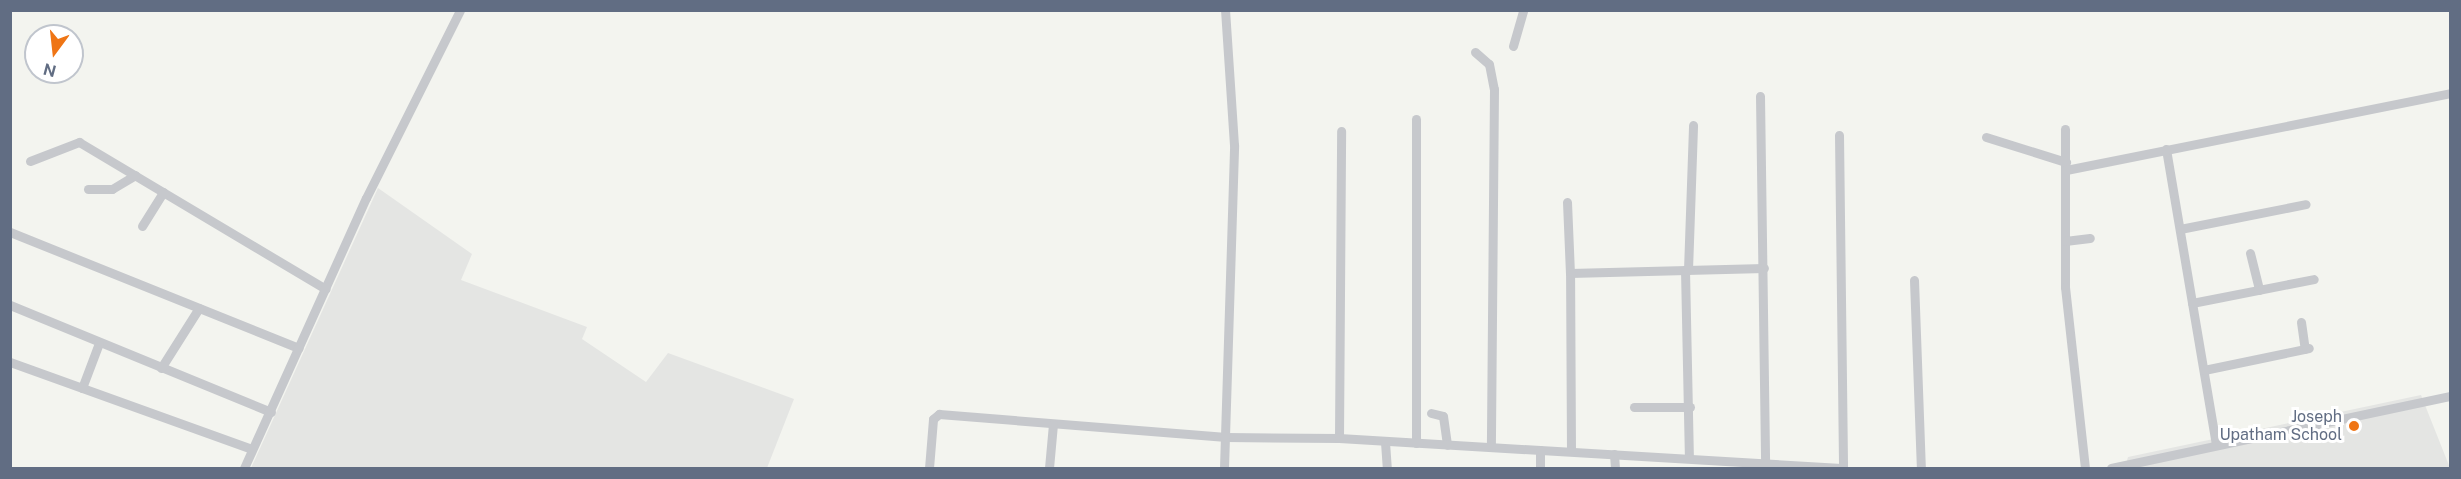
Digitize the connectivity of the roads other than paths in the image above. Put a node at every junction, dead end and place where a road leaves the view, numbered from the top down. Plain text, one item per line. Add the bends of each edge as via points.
1 (460, 10) edge
2 (1225, 10) edge
3 (1523, 10) edge
4 (1513, 46) dead end
5 (1475, 52) dead end
6 (2451, 93) edge
7 (1760, 96) dead end
8 (1416, 119) dead end
9 (1693, 125) dead end
10 (2065, 129) dead end
11 (1341, 131) dead end
12 (1839, 135) dead end
13 (1986, 137) dead end
14 (2166, 149) junction
15 (30, 161) dead end
16 (2066, 166) junction
17 (135, 175) junction
18 (88, 189) dead end
19 (163, 192) junction
20 (1567, 202) dead end
21 (2306, 204) dead end
22 (142, 226) dead end
23 (2180, 229) junction
24 (10, 232) edge
25 (2090, 238) dead end
26 (2065, 240) junction
27 (2250, 253) dead end
28 (1764, 268) junction
29 (1687, 270) junction
30 (1570, 273) junction
31 (2314, 279) dead end
32 (1914, 280) dead end
33 (326, 289) junction
34 (2259, 290) junction
35 (2192, 303) junction
36 (10, 305) edge
37 (200, 308) junction
38 (2301, 322) dead end
39 (99, 343) junction
40 (299, 348) junction
41 (10, 362) edge
42 (161, 368) junction
43 (2204, 370) junction
44 (82, 388) junction
45 (2451, 396) edge
46 (1634, 407) dead end
47 (1690, 407) junction
48 (271, 412) junction
49 (1431, 413) dead end
50 (1053, 424) junction
51 (1226, 437) junction
52 (1339, 438) junction
53 (1385, 442) junction
54 (1416, 444) junction
55 (1447, 445) junction
56 (2216, 445) junction
57 (1491, 447) junction
58 (252, 449) junction
59 (1540, 450) junction
60 (1571, 451) junction
61 (1614, 454) junction
62 (1690, 458) junction
63 (1765, 466) edge
64 (244, 468) edge
65 (929, 468) edge
66 (1049, 468) edge
67 (1224, 468) edge
68 (1387, 468) edge
69 (1540, 468) edge
70 (1615, 468) edge
71 (1691, 468) edge
72 (1842, 468) edge
73 (1921, 468) edge
74 (2085, 468) edge
75 (2113, 468) edge

1 - 33 street
2 - 51 street via 1234,146
3 - 4 street
5 - 57 street via 1488,64 1494,89
6 - 14 street
7 - 28 street
8 - 54 street
9 - 29 street
10 - 16 street
11 - 52 street
12 - 72 street
13 - 16 street
14 - 16 street
14 - 23 street
15 - 17 street via 74,141
16 - 26 street
17 - 18 street via 112,189
17 - 19 street
19 - 22 street
19 - 33 street
20 - 30 street
21 - 23 street
23 - 35 street
24 - 37 street
25 - 26 street
26 - 74 street via 2065,287
27 - 34 street
28 - 29 street
28 - 63 street
29 - 30 street
29 - 47 street
30 - 60 street
31 - 34 street
32 - 73 street
33 - 40 street
34 - 35 street
35 - 43 street
36 - 39 street
37 - 40 street
37 - 42 street
38 - 43 street via 2307,348
39 - 42 street
39 - 44 street
40 - 48 street
41 - 44 street
42 - 48 street
43 - 56 street
44 - 58 street
45 - 56 street
46 - 47 street
47 - 62 street
48 - 58 street
49 - 55 street via 1443,416
50 - 51 street
50 - 65 street via 939,414 933,419
50 - 66 street
51 - 52 street
51 - 67 street
52 - 53 street
53 - 54 street
53 - 68 street
54 - 55 street
55 - 57 street
56 - 75 street
57 - 59 street
58 - 64 street
59 - 60 street
59 - 69 street
60 - 61 street
61 - 62 street
61 - 70 street
62 - 63 street
62 - 71 street
63 - 72 street

